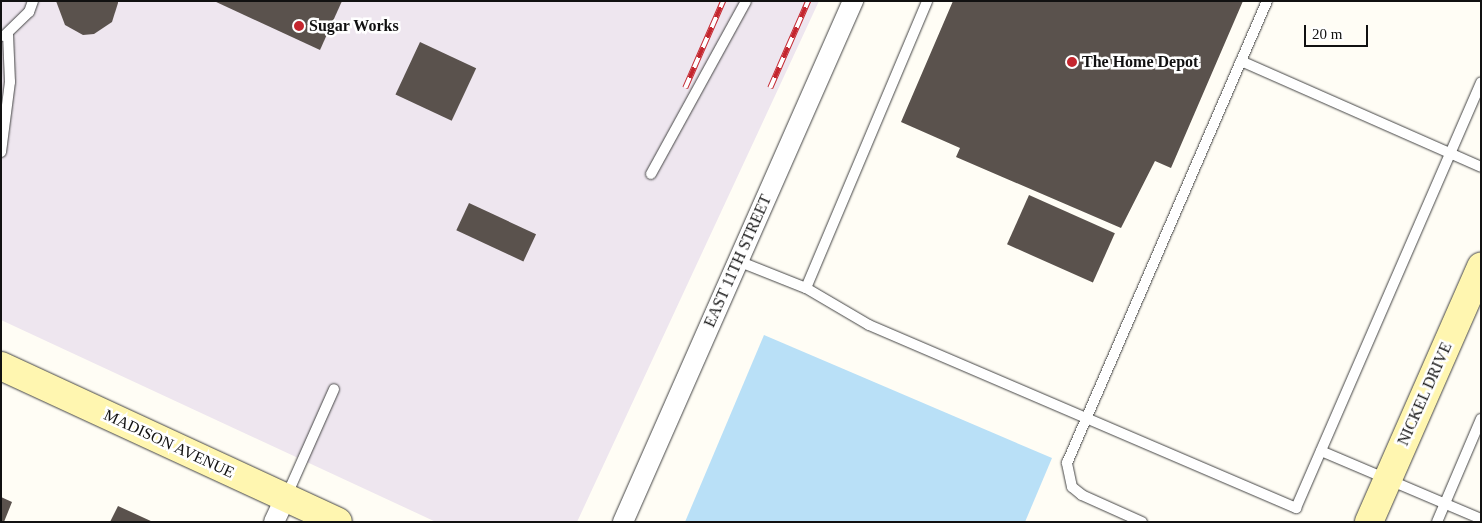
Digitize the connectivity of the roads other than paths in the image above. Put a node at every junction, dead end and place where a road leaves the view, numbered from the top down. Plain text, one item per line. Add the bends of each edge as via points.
1 (33, 1) edge
2 (746, 1) edge
3 (852, 1) edge
4 (926, 1) edge
5 (1267, 1) edge
6 (4, 36) edge
7 (1241, 61) junction
8 (1481, 82) edge
9 (1, 152) edge
10 (1450, 153) junction
11 (1481, 168) edge
12 (651, 174) dead end
13 (738, 261) junction
14 (1481, 267) edge
15 (806, 288) junction
16 (1, 366) edge
17 (334, 389) dead end
18 (1085, 415) junction
19 (1481, 419) edge
20 (1321, 451) junction
21 (1388, 480) junction
22 (286, 498) junction
23 (1444, 504) junction
24 (1481, 519) edge
25 (274, 522) edge
26 (338, 522) edge
27 (623, 522) edge
28 (1142, 522) edge
29 (1369, 522) edge
30 (1437, 522) edge

1 - 6 lane
2 - 12 lane
3 - 13 street, EAST 11TH STREET
4 - 15 lane
5 - 7 lane
6 - 9 lane via 10,82
7 - 10 lane
7 - 18 lane
8 - 10 lane
10 - 11 lane
10 - 20 lane
13 - 15 lane
13 - 27 street, EAST 11TH STREET
14 - 21 main road, NICKEL DRIVE
15 - 18 lane via 869,324
16 - 22 main road, MADISON AVENUE
17 - 22 lane
18 - 20 lane via 1296,508
18 - 28 lane via 1067,463 1072,487
19 - 23 lane
20 - 21 lane
21 - 23 lane
21 - 29 main road, NICKEL DRIVE
22 - 25 street
22 - 26 main road, MADISON AVENUE
23 - 24 lane
23 - 30 lane

